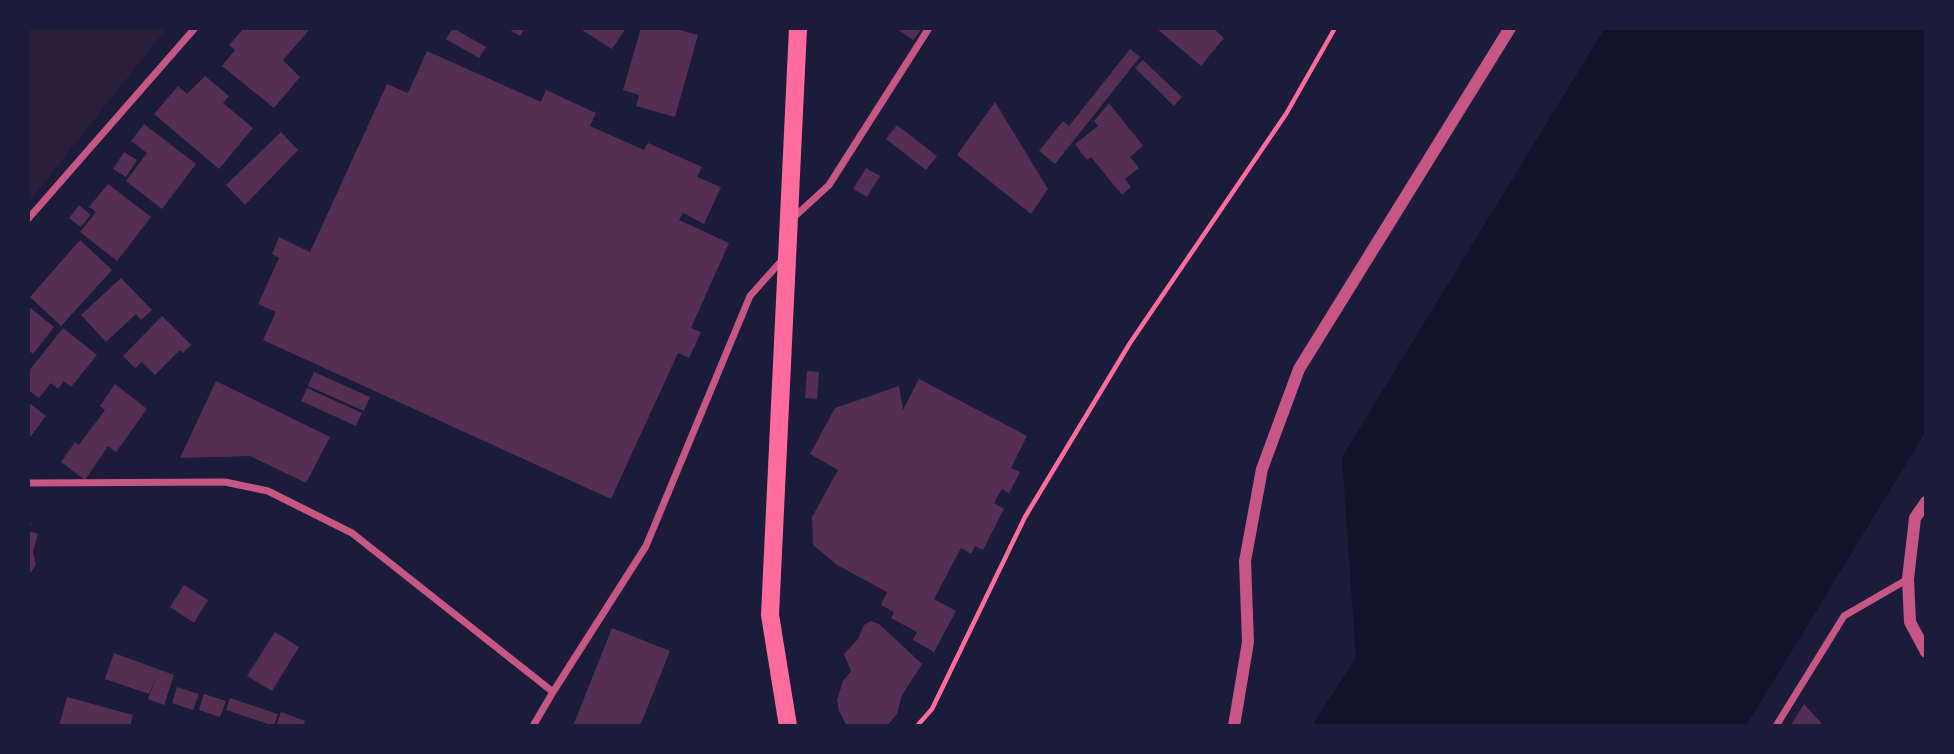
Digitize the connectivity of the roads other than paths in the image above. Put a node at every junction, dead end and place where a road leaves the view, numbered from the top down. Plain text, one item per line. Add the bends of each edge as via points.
1 (195, 28) edge
2 (798, 28) edge
3 (929, 28) edge
4 (1510, 28) edge
5 (28, 219) edge
6 (789, 222) junction
7 (788, 254) junction
8 (28, 483) edge
9 (1926, 502) edge
10 (1908, 579) junction
11 (1926, 652) edge
12 (554, 692) junction
13 (533, 726) edge
14 (788, 726) edge
15 (1234, 726) edge
16 (1776, 726) edge

1 - 5 street
2 - 6 main road
3 - 6 street via 829,185
4 - 15 street via 1299,369 1262,469 1247,548 1248,642
6 - 7 main road
7 - 12 street via 750,296 646,546
7 - 14 main road via 770,615
8 - 12 street via 225,482 268,491 352,533
9 - 10 street via 1915,518
10 - 11 street via 1910,622
10 - 16 street via 1844,616
12 - 13 street

